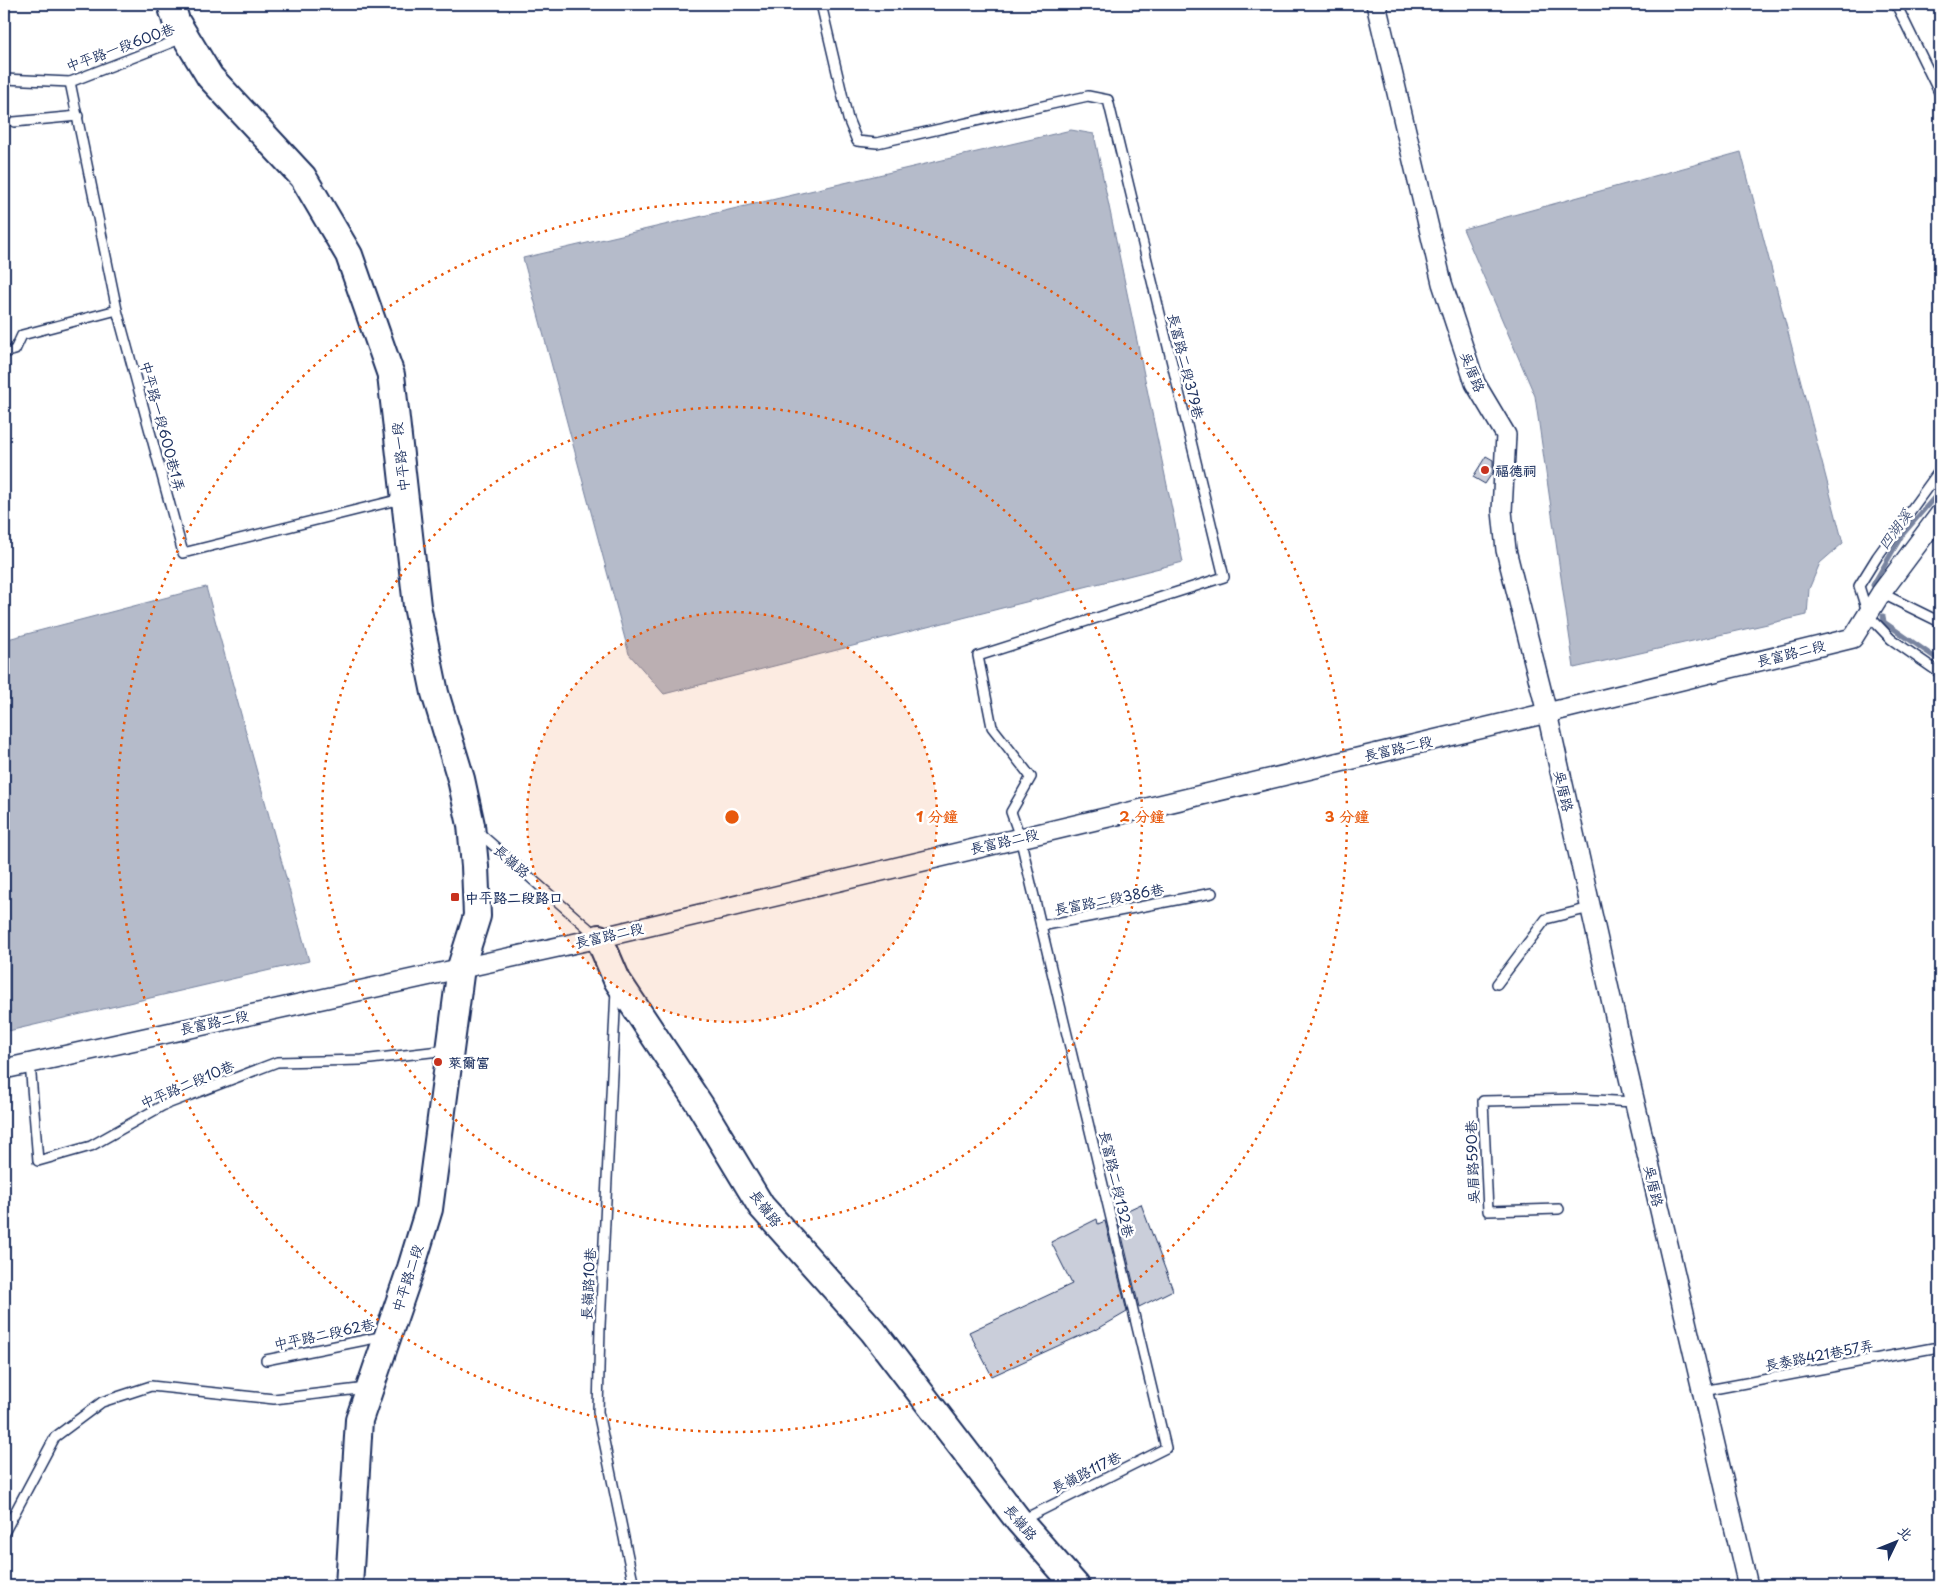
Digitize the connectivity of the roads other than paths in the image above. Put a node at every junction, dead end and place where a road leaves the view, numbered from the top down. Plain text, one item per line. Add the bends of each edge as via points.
1 (171, 4) edge
2 (822, 4) edge
3 (1376, 4) edge
4 (1896, 4) edge
5 (186, 37) junction
6 (4, 79) edge
7 (70, 82) junction
8 (1940, 94) edge
9 (78, 116) junction
10 (14, 122) dead end
11 (117, 310) junction
12 (4, 353) edge
13 (1940, 470) edge
14 (405, 498) junction
15 (1940, 514) edge
16 (1882, 593) junction
17 (1868, 615) junction
18 (1940, 622) edge
19 (1940, 673) edge
20 (1547, 713) junction
21 (471, 825) junction
22 (1020, 838) junction
23 (1212, 892) dead end
24 (1590, 908) junction
25 (1041, 926) junction
26 (599, 938) junction
27 (461, 967) junction
28 (617, 980) junction
29 (1497, 984) dead end
30 (451, 1049) junction
31 (30, 1063) junction
32 (4, 1069) edge
33 (1634, 1102) junction
34 (1559, 1209) dead end
35 (388, 1335) junction
36 (1940, 1348) edge
37 (266, 1360) dead end
38 (370, 1388) junction
39 (1703, 1391) junction
40 (1166, 1448) joint
41 (1019, 1521) junction
42 (4, 1533) edge
43 (349, 1586) edge
44 (634, 1586) edge
45 (1076, 1586) edge
46 (1748, 1586) edge

1 - 5 street, 中平路一段
2 - 22 lane, 長富路二段379巷 via 856,141 877,143 1088,96 1108,100 1224,577 978,656 992,727 1031,777 1011,812
3 - 20 street, 吳厝路 via 1442,283 1475,383 1506,435 1502,510 1506,550
4 - 8 lane
5 - 7 lane, 中平路一段600巷
5 - 14 street, 中平路一段 via 210,77 303,177 348,255 391,376
6 - 7 lane, 中平路一段600巷
7 - 9 lane, 中平路一段600巷1弄
9 - 10 lane
9 - 11 lane, 中平路一段600巷1弄
11 - 12 lane via 22,335 16,350
11 - 14 lane, 中平路一段600巷1弄 via 183,553
13 - 17 lane via 1859,586
14 - 21 street, 中平路一段 via 417,606 435,693
15 - 16 street, 長富路二段
16 - 17 street, 長富路二段
16 - 18 lane
17 - 19 lane via 1891,639
17 - 20 street, 長富路二段 via 1853,638
20 - 22 street, 長富路二段
20 - 24 street, 吳厝路
21 - 26 lane, 長嶺路
21 - 27 street, 中平路一段 via 476,916
22 - 25 lane, 長富路二段386巷
22 - 26 street, 長富路二段
23 - 25 lane, 長富路二段386巷
24 - 29 lane via 1546,920
24 - 33 street, 吳厝路
25 - 40 lane, 長富路二段132巷
26 - 27 street, 長富路二段
26 - 28 street, 長嶺路
27 - 30 street, 中平路二段
27 - 31 street, 長富路二段
28 - 41 street, 長嶺路 via 700,1105 761,1206 873,1332
28 - 44 lane, 長嶺路10巷 via 598,1412
30 - 31 lane, 中平路二段10巷 via 362,1060 277,1062 162,1106 90,1146 38,1161
30 - 35 street, 中平路二段 via 429,1209
31 - 32 street, 長富路二段
33 - 34 lane, 吳眉路590巷 via 1577,1099 1484,1101 1488,1211
33 - 39 street, 吳厝路
35 - 37 lane, 中平路二段62巷
35 - 38 street, 中平路二段
36 - 39 lane, 長泰路421巷57弄
38 - 42 lane via 274,1399 151,1386 102,1402 55,1436
38 - 43 street, 中平路二段 via 359,1420
39 - 46 street, 吳厝路
40 - 41 lane, 長嶺路117巷
41 - 45 street, 長嶺路

